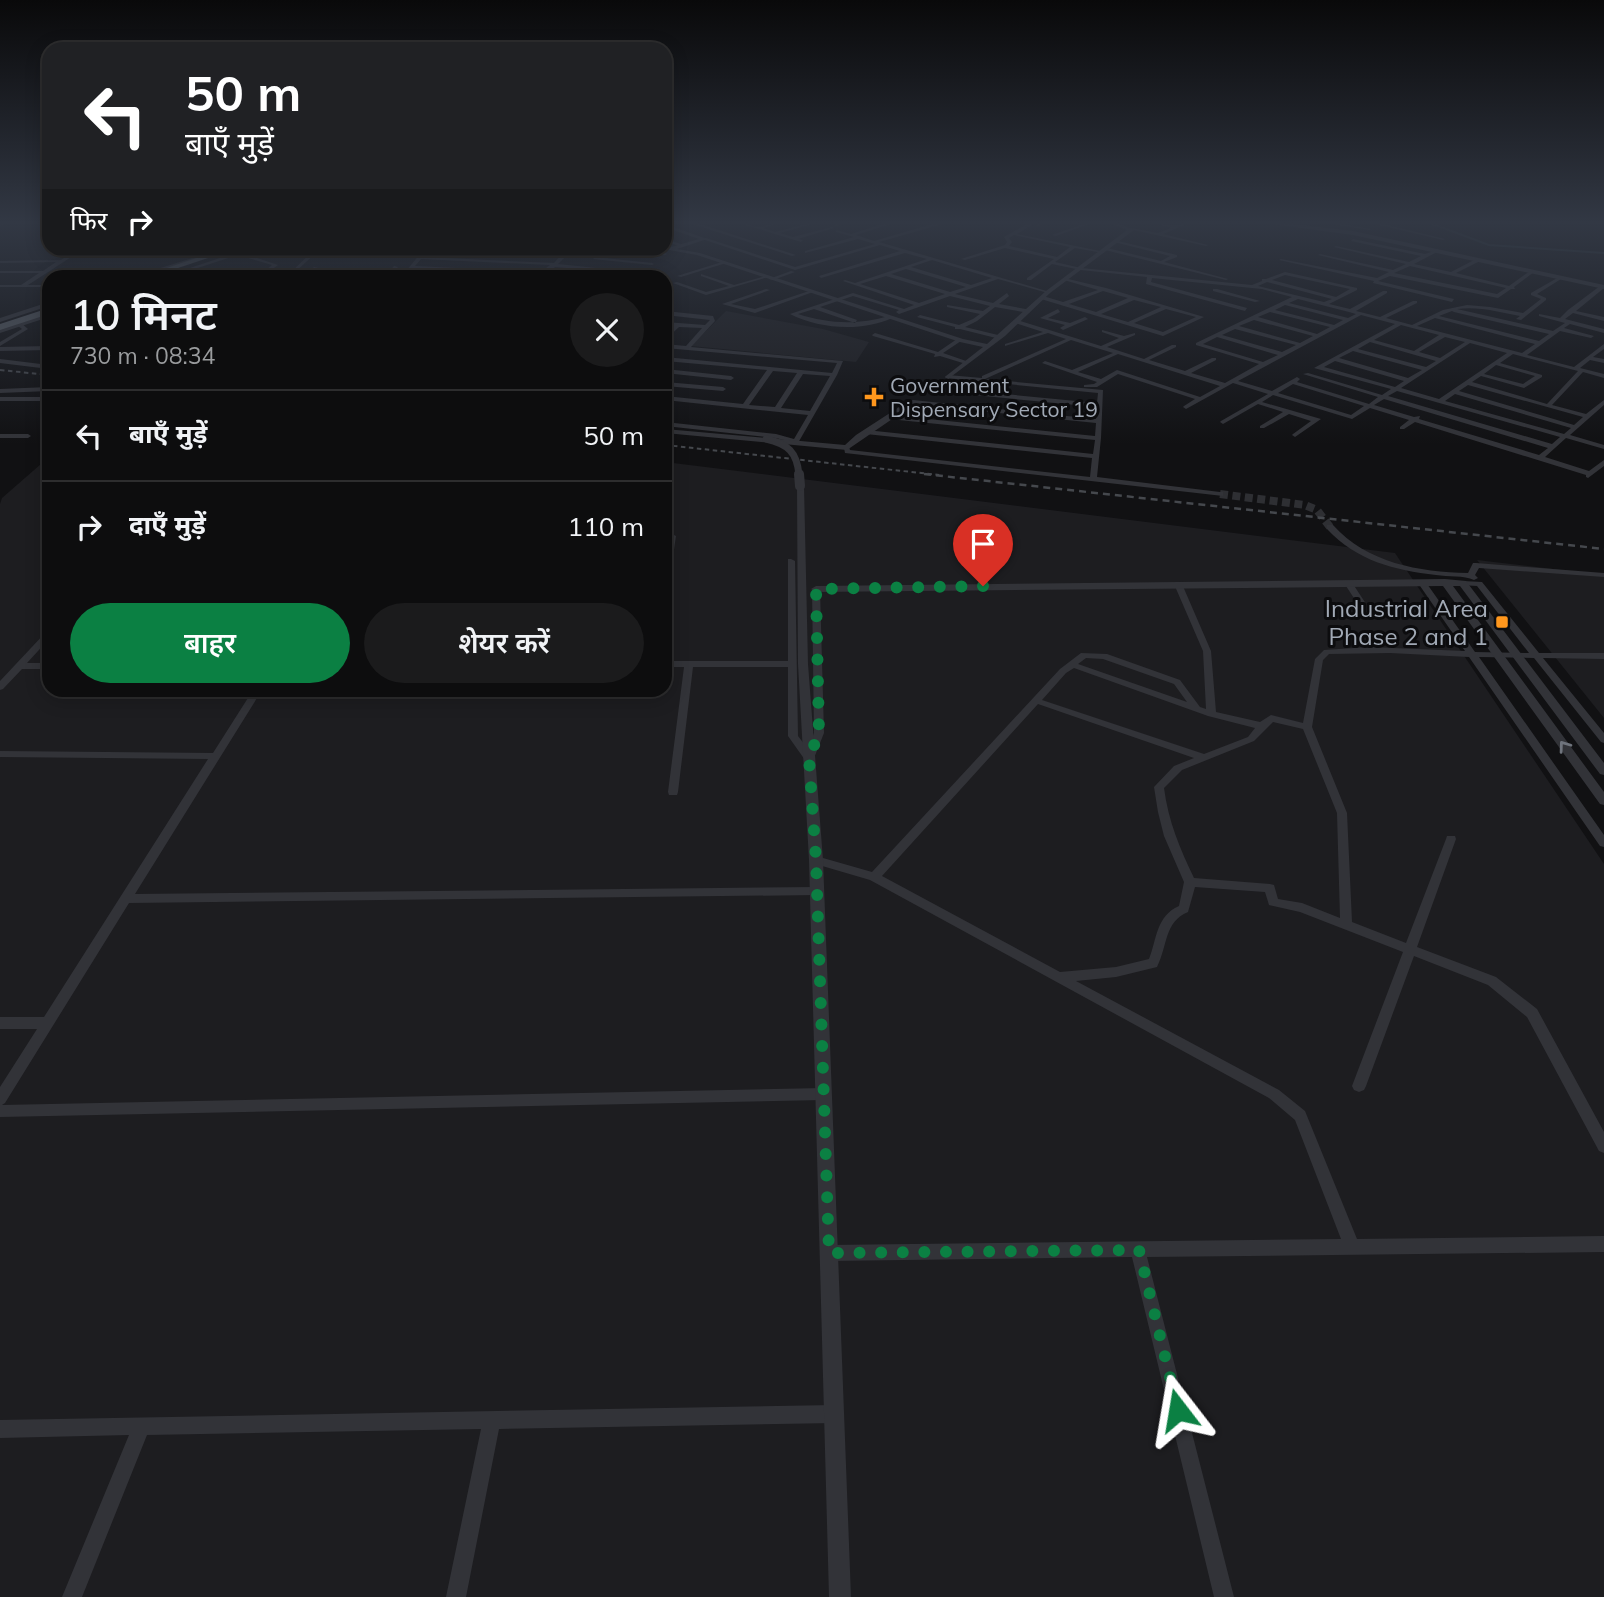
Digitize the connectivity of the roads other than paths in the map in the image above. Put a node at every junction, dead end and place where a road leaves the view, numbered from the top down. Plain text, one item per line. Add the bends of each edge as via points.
1 (754, 295) edge
2 (804, 295) edge
3 (819, 295) edge
4 (852, 295) edge
5 (855, 295) edge
6 (889, 295) edge
7 (903, 295) edge
8 (949, 295) edge
9 (952, 295) edge
10 (1007, 295) dead end
11 (1045, 295) joint
12 (1089, 295) edge
13 (1122, 295) edge
14 (1189, 295) edge
15 (1205, 295) edge
16 (1232, 295) edge
17 (1287, 295) edge
18 (1322, 295) edge
19 (1343, 295) edge
20 (1380, 295) edge
21 (1431, 295) edge
22 (1534, 295) edge
23 (1593, 296) joint
24 (896, 297) junction
25 (1199, 297) junction
26 (1297, 297) junction
27 (1133, 298) junction
28 (1336, 298) junction
29 (1452, 299) dead end
30 (1604, 299) edge
31 (836, 300) junction
32 (1190, 301) dead end
33 (1257, 301) dead end
34 (1415, 302) dead end
35 (1285, 303) junction
36 (1505, 303) dead end
37 (1064, 304) junction
38 (1325, 304) junction
39 (919, 305) junction
40 (994, 305) junction
41 (949, 306) dead end
42 (815, 307) junction
43 (1166, 307) junction
44 (1447, 308) junction
45 (1245, 309) dead end
46 (903, 310) junction
47 (1270, 310) junction
48 (1495, 310) junction
49 (1029, 311) junction
50 (1058, 311) dead end
51 (1351, 311) junction
52 (1570, 311) junction
53 (42, 312) edge
54 (42, 313) edge
55 (984, 313) junction
56 (1361, 313) junction
57 (672, 314) edge
58 (1096, 314) junction
59 (1523, 315) junction
60 (1541, 315) dead end
61 (1434, 316) junction
62 (887, 317) junction
63 (920, 317) dead end
64 (1254, 318) junction
65 (1382, 318) junction
66 (1085, 319) dead end
67 (1604, 319) edge
68 (1349, 320) junction
69 (1561, 320) junction
70 (1017, 322) junction
71 (1569, 322) junction
72 (940, 323) junction
73 (1401, 323) junction
74 (1511, 323) junction
75 (19, 324) junction
76 (864, 324) junction
77 (1128, 324) junction
78 (0, 325) edge
79 (672, 325) edge
80 (678, 325) junction
81 (1070, 325) junction
82 (1414, 326) junction
83 (706, 327) junction
84 (1236, 327) junction
85 (1335, 327) junction
86 (957, 328) junction
87 (925, 329) junction
88 (672, 330) edge
89 (968, 331) junction
90 (1052, 331) junction
91 (1104, 331) dead end
92 (1557, 331) junction
93 (1604, 331) edge
94 (1133, 334) dead end
95 (1445, 334) junction
96 (875, 335) dead end
97 (907, 335) dead end
98 (1217, 335) junction
99 (1318, 335) junction
100 (1591, 336) dead end
101 (1034, 338) junction
102 (1072, 338) junction
103 (1124, 338) junction
104 (958, 340) junction
105 (1369, 340) junction
106 (891, 341) junction
107 (1470, 341) junction
108 (994, 342) junction
109 (1540, 343) junction
110 (1007, 345) junction
111 (1301, 345) junction
112 (1174, 346) dead end
113 (0, 347) edge
114 (672, 347) edge
115 (1103, 347) junction
116 (42, 348) edge
117 (687, 348) junction
118 (1603, 348) edge
119 (1353, 349) junction
120 (1023, 350) junction
121 (1119, 352) junction
122 (1512, 352) junction
123 (1415, 353) junction
124 (42, 354) edge
125 (1032, 354) junction
126 (1282, 354) junction
127 (0, 355) edge
128 (1523, 355) junction
129 (936, 356) junction
130 (1590, 358) junction
131 (1214, 359) dead end
132 (1335, 359) junction
133 (672, 360) edge
134 (1144, 360) junction
135 (1440, 360) junction
136 (0, 361) edge
137 (1604, 361) edge
138 (967, 362) junction
139 (1045, 363) dead end
140 (1264, 363) junction
141 (1495, 363) junction
142 (1561, 365) junction
143 (42, 366) edge
144 (741, 366) junction
145 (1319, 367) junction
146 (771, 369) junction
147 (1426, 369) junction
148 (1579, 369) junction
149 (672, 372) edge
150 (801, 372) junction
151 (1073, 372) junction
152 (1186, 373) junction
153 (1306, 374) junction
154 (1479, 374) junction
155 (834, 375) junction
156 (949, 376) junction
157 (1539, 376) junction
158 (1604, 376) edge
159 (984, 377) junction
160 (731, 378) junction
161 (1409, 380) junction
162 (1100, 381) junction
163 (1232, 381) junction
164 (1292, 382) junction
165 (1467, 383) junction
166 (672, 385) edge
167 (1225, 385) junction
168 (42, 389) edge
169 (723, 389) junction
170 (932, 389) dead end
171 (1395, 389) junction
172 (0, 391) edge
173 (1454, 392) junction
174 (1272, 393) junction
175 (1383, 397) junction
176 (0, 399) edge
177 (42, 399) edge
178 (672, 399) edge
179 (1200, 399) junction
180 (1441, 401) junction
181 (913, 402) joint
182 (1257, 402) junction
183 (1604, 402) edge
184 (712, 403) junction
185 (1100, 405) junction
186 (1370, 405) junction
187 (745, 406) junction
188 (1548, 406) junction
189 (1185, 407) dead end
190 (777, 409) junction
191 (1428, 410) junction
192 (1331, 411) junction
193 (1288, 412) junction
194 (812, 413) junction
195 (889, 417) junction
196 (1588, 417) junction
197 (1416, 419) junction
198 (1316, 420) junction
199 (1098, 421) junction
200 (1223, 422) dead end
201 (1262, 427) dead end
202 (1576, 427) junction
203 (1402, 428) dead end
204 (672, 429) edge
205 (672, 429) edge
206 (866, 432) junction
207 (1295, 435) dead end
208 (0, 436) edge
209 (28, 436) dead end
210 (1564, 437) junction
211 (1098, 438) junction
212 (766, 439) joint
213 (796, 442) junction
214 (1553, 447) junction
215 (1604, 447) edge
216 (847, 448) junction
217 (1096, 456) junction
218 (1540, 458) junction
219 (1604, 462) edge
220 (1093, 478) junction
221 (800, 486) joint
222 (1220, 494) tunnel mouth
223 (1330, 527) tunnel mouth
224 (791, 561) dead end
225 (1604, 575) edge
226 (1441, 578) junction
227 (1467, 579) junction
228 (1348, 583) junction
229 (1422, 583) junction
230 (1178, 584) junction
231 (816, 589) joint
232 (1370, 615) dead end
233 (42, 641) edge
234 (1516, 653) junction
235 (1534, 653) junction
236 (1472, 654) junction
237 (1498, 656) junction
238 (1604, 656) edge
239 (672, 664) edge
240 (689, 664) junction
241 (793, 664) junction
242 (19, 666) junction
243 (42, 666) edge
244 (1070, 666) junction
245 (0, 687) edge
246 (253, 697) edge
247 (1037, 701) junction
248 (1196, 708) junction
249 (1211, 714) junction
250 (1262, 726) junction
251 (1307, 727) junction
252 (1604, 740) edge
253 (0, 754) edge
254 (215, 756) junction
255 (1203, 757) junction
256 (809, 758) junction
257 (1604, 771) edge
258 (673, 792) dead end
259 (1604, 801) edge
260 (1451, 839) dead end
261 (1604, 843) edge
262 (816, 860) junction
263 (874, 877) junction
264 (1190, 882) junction
265 (817, 891) junction
266 (125, 899) junction
267 (1346, 925) junction
268 (1410, 951) junction
269 (1060, 977) junction
270 (0, 1023) edge
271 (48, 1023) junction
272 (1359, 1086) dead end
273 (824, 1094) junction
274 (0, 1099) edge
275 (0, 1111) edge
276 (1604, 1146) edge
277 (1604, 1244) edge
278 (1352, 1247) junction
279 (1139, 1250) junction
280 (829, 1253) junction
281 (835, 1414) junction
282 (492, 1420) junction
283 (142, 1426) junction
284 (0, 1429) edge
285 (72, 1597) edge
286 (456, 1597) edge
287 (840, 1597) edge
288 (1224, 1597) edge

1 - 2 street via 725,304 755,311
3 - 31 street
4 - 31 street
5 - 46 street
6 - 24 street
7 - 24 street
8 - 39 street
9 - 40 street
10 - 40 street
11 - 37 street
11 - 49 street
12 - 37 street
13 - 27 street
14 - 25 street
15 - 25 street
16 - 33 street
17 - 26 street
18 - 28 street
19 - 28 street
20 - 51 street
21 - 29 street
22 - 59 street via 1544,299
23 - 30 street
23 - 52 street
24 - 39 street
25 - 32 street
25 - 45 street
26 - 35 street
26 - 38 street
27 - 43 street
27 - 58 street
28 - 38 street
31 - 42 street
31 - 62 street
34 - 65 street
35 - 47 street
35 - 68 street
36 - 48 street
37 - 58 street
38 - 51 street
39 - 46 street
40 - 49 street
40 - 55 street
41 - 55 street
42 - 76 street
42 - 76 street via 793,314 819,324
43 - 77 street
43 - 77 street via 1201,317 1163,334
44 - 48 street
44 - 61 street
44 - 74 street
46 - 62 street
47 - 64 street
47 - 85 street
48 - 59 street
49 - 70 street
50 - 81 street via 1043,318
51 - 56 street
52 - 67 street
52 - 69 street
53 - 78 highway
54 - 75 street
55 - 86 street
56 - 65 street
56 - 68 street
57 - 83 street via 711,317
58 - 77 street
59 - 74 street
60 - 69 street
61 - 82 street
61 - 109 street
62 - 76 street
62 - 87 street
63 - 72 street
64 - 84 street
64 - 99 street
65 - 73 street
66 - 81 street
68 - 85 street
69 - 71 street
70 - 90 street
70 - 108 street
71 - 92 street
71 - 93 street
72 - 86 street
72 - 87 street
73 - 82 street
73 - 105 street
74 - 92 street
75 - 78 street
75 - 113 street via 25,329
79 - 80 street
80 - 83 street
80 - 88 street
81 - 90 street
82 - 95 street
83 - 117 street
84 - 98 street
84 - 111 street
85 - 99 street
86 - 89 street
87 - 104 street
89 - 104 street
89 - 108 street
90 - 101 street
90 - 102 street
91 - 103 street
92 - 100 street
92 - 109 street
94 - 103 street
95 - 107 street
95 - 123 street
96 - 106 street
97 - 106 street
98 - 126 street
98 - 140 street via 1198,344
99 - 111 street
101 - 110 street
101 - 120 street via 1042,341
102 - 115 street
102 - 125 street
103 - 115 street
104 - 108 street
104 - 129 street
105 - 119 street
105 - 123 street
106 - 129 street
107 - 122 street
107 - 135 street
108 - 110 street
108 - 138 street
109 - 128 street
110 - 120 street
111 - 126 street
112 - 134 street
113 - 116 street
114 - 117 street
115 - 121 street
117 - 155 street via 841,362
118 - 130 street
119 - 132 street
119 - 147 street
120 - 125 street
121 - 134 street
121 - 151 street
122 - 128 street
122 - 141 street
123 - 135 street
124 - 127 street
125 - 159 street
126 - 140 street
128 - 142 street
129 - 138 street
130 - 137 street
130 - 148 street
131 - 152 street
132 - 145 street
132 - 161 street
133 - 144 street
134 - 152 street
135 - 147 street
136 - 143 street
138 - 156 street
139 - 151 street
140 - 163 street
141 - 154 street
141 - 157 street
142 - 148 street
142 - 157 street
144 - 146 street
144 - 160 street
145 - 153 street
145 - 171 street
146 - 150 street
146 - 187 street
147 - 161 street
148 - 158 street
148 - 188 street
149 - 160 street
150 - 155 street
150 - 190 street
151 - 162 street
152 - 167 street
153 - 164 street
153 - 175 street
154 - 157 street via 1524,386
154 - 165 street
155 - 194 street
156 - 159 street
156 - 185 street via 1101,391
159 - 162 street via 1088,386
160 - 169 street
161 - 171 street
162 - 179 street via 1117,372
163 - 167 street
163 - 174 street
164 - 174 street
164 - 186 street
165 - 173 street
165 - 188 street
166 - 169 street
167 - 179 street
168 - 172 street
169 - 184 street
170 - 185 street
171 - 175 street
171 - 180 street
173 - 180 street
173 - 202 street
174 - 182 street
174 - 192 street
175 - 186 street
175 - 191 street
176 - 177 street
178 - 184 street
179 - 189 street
180 - 191 street
180 - 210 street
181 - 195 street
181 - 199 street
182 - 193 street
182 - 200 street
183 - 196 street
184 - 187 street
185 - 199 street
186 - 192 street via 1352,417
186 - 197 street
187 - 190 street
188 - 196 street
190 - 194 street
191 - 197 street
191 - 214 street
192 - 198 street
193 - 198 street
193 - 201 street
194 - 213 street
195 - 206 street
195 - 211 street
196 - 202 street
197 - 203 street
197 - 218 street
198 - 207 street
199 - 211 street
202 - 210 street
204 - 213 street via 770,443
205 - 212 street
206 - 216 street
206 - 217 street
208 - 209 street
210 - 214 street
210 - 215 street
211 - 217 street
212 - 221 street, bridge via 794,451
213 - 216 street
214 - 218 street
216 - 220 street via 847,452
217 - 220 street
218 - 219 street via 1589,475
220 - 222 street
221 - 256 street
223 - 226 street via 1356,551
224 - 241 street
225 - 227 street via 1476,565
226 - 227 street
226 - 229 street
226 - 237 street
227 - 234 street
227 - 235 street via 1479,584
228 - 229 street
228 - 230 street
228 - 232 street
229 - 236 street
230 - 231 street
230 - 249 street via 1207,651
231 - 256 street via 819,733
233 - 242 street
234 - 235 street
234 - 237 street
234 - 257 street
235 - 238 street
235 - 252 street
236 - 237 street
236 - 251 street via 1323,653
236 - 261 street
259 -> 237 street
239 - 240 street
240 - 241 street
240 - 258 street
241 - 256 street via 793,736
242 - 243 street
242 - 245 street
244 - 247 street
244 - 248 street
244 - 248 street via 1084,655 1104,656 1177,682
246 - 254 street
247 - 255 street
247 - 263 street
248 - 249 street
249 - 250 street
250 - 251 street via 1271,718
250 - 255 street via 1251,739
251 - 267 street via 1342,813
253 - 254 street
254 - 266 street
255 - 264 street via 1178,768 1159,787 1161,816
256 - 262 street
260 - 268 street
262 - 263 street
262 - 265 street
263 - 269 street
264 - 267 street via 1270,888 1273,902
264 - 269 street via 1188,903 1167,920 1153,963 1140,969
265 - 266 street
265 - 273 street
266 - 271 street
267 - 268 street
268 - 272 street
268 - 276 street via 1492,981 1532,1013
269 - 278 street via 1274,1094 1300,1116
270 - 271 street
271 - 274 street
273 - 275 street
273 - 280 street
277 - 278 street
278 - 279 street
279 - 280 street
279 - 288 street
280 - 281 street
281 - 282 street
281 - 287 street
282 - 283 street
282 - 286 street
283 - 284 street
283 - 285 street

